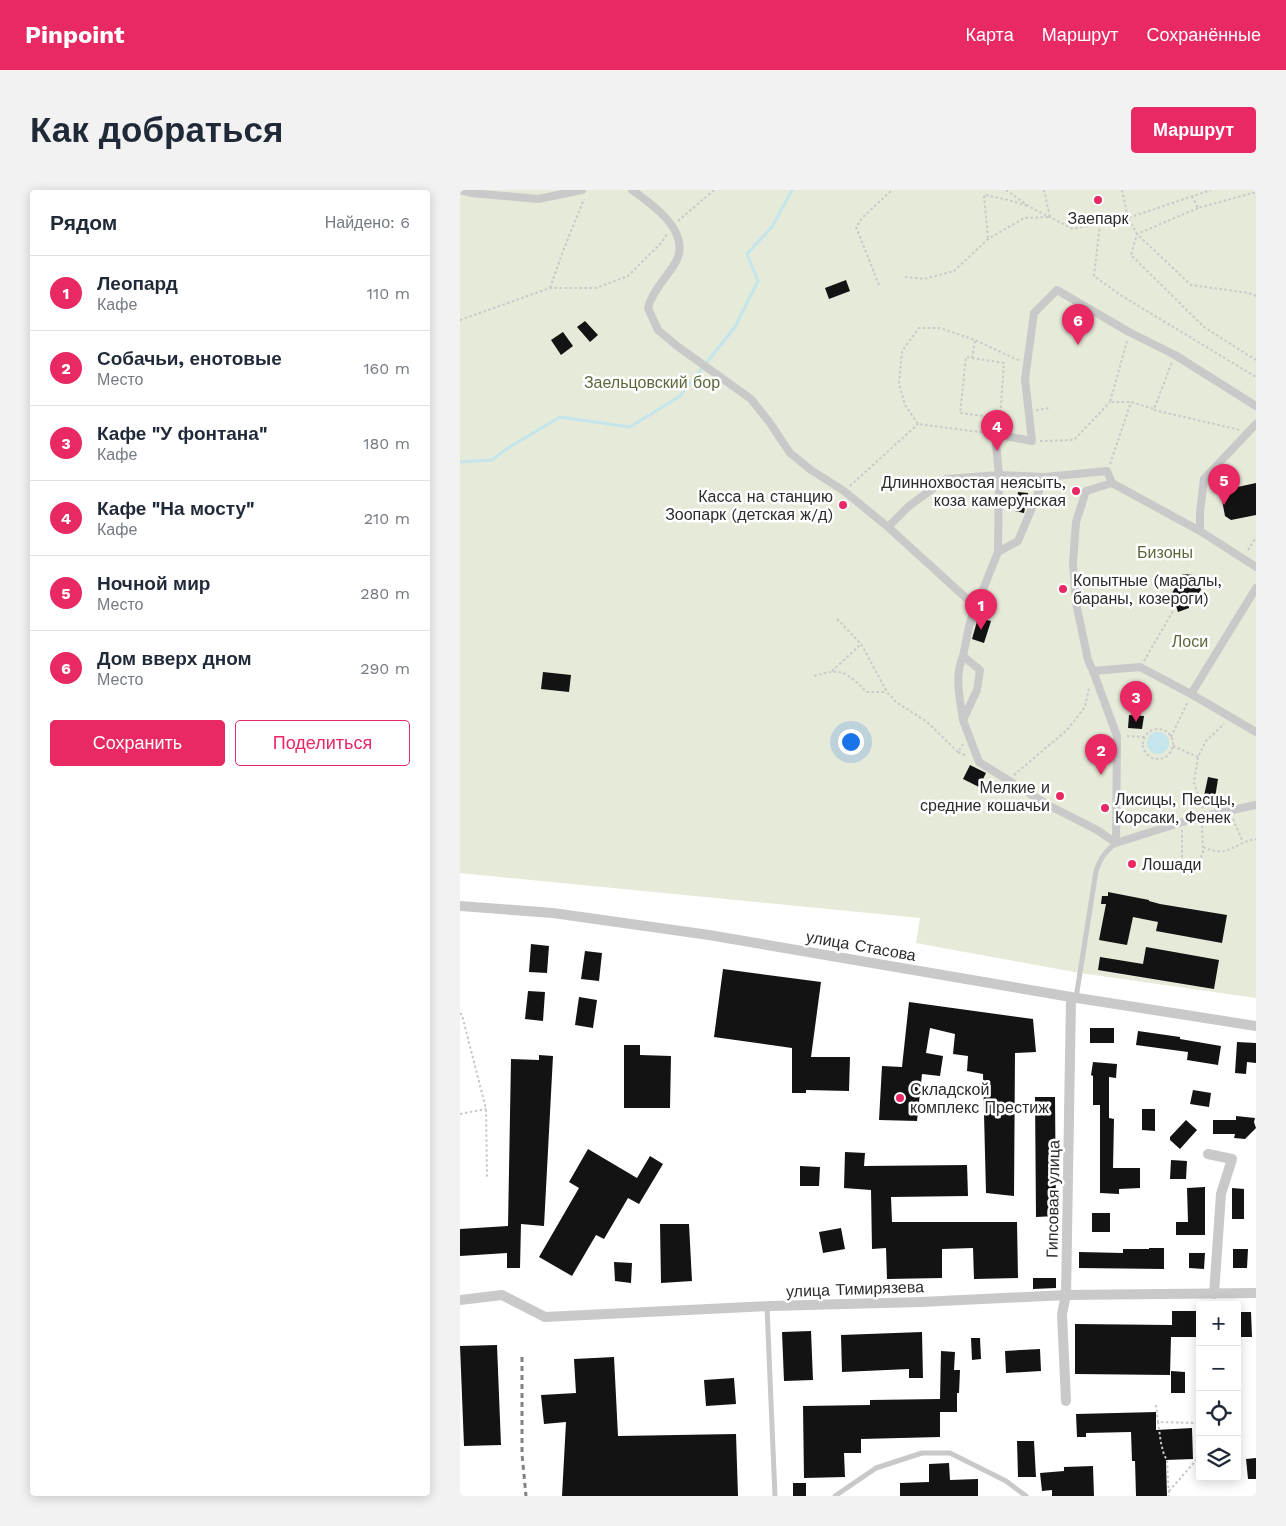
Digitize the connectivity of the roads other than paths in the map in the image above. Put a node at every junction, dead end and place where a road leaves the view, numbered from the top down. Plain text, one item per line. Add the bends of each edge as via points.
1 (460, 190) edge
2 (632, 190) edge
3 (583, 194) edge
4 (1256, 406) edge
5 (1256, 424) edge
6 (999, 475) junction
7 (1045, 476) junction
8 (1112, 483) junction
9 (888, 527) junction
10 (1200, 531) junction
11 (998, 552) junction
12 (1256, 567) edge
13 (1256, 588) edge
14 (976, 607) junction
15 (963, 656) junction
16 (1093, 671) junction
17 (1191, 694) junction
18 (963, 720) junction
19 (1256, 732) edge
20 (1256, 805) edge
21 (1116, 843) junction
22 (460, 906) edge
23 (1074, 997) junction
24 (1256, 1026) edge
25 (1208, 1154) dead end
26 (1256, 1293) edge
27 (1214, 1294) junction
28 (1066, 1295) junction
29 (460, 1300) edge
30 (767, 1306) junction
31 (1066, 1401) dead end
32 (775, 1496) edge
33 (834, 1496) edge
34 (1026, 1496) edge

1 - 3 street via 538,200
2 - 9 street via 673,225 679,242 678,258 648,308 658,330 751,399 790,453
4 - 6 street via 1175,355 1057,290 1034,313 1025,379 1032,441 995,434
5 - 10 street via 1204,479
6 - 7 street
6 - 9 street via 946,479 908,506
6 - 11 street
7 - 8 street via 1108,471
7 - 11 street via 1018,541
8 - 10 street
8 - 16 street via 1086,491 1076,522 1073,563 1076,603
9 - 14 street
10 - 12 street
11 - 14 street
13 - 17 street
14 - 15 street
15 - 18 street via 958,682
15 - 18 street via 980,670 977,690
16 - 17 street via 1140,667
16 - 21 street via 1117,736
17 - 19 street
18 - 21 street via 980,762
20 - 21 street
21 - 23 lane via 1105,852 1096,871
22 - 23 street, улица Стасова via 553,913 709,935
23 - 24 street, улица Стасова
23 - 28 street, Гипсовая улица
25 - 27 street via 1232,1159 1221,1194
26 - 27 street, улица Тимирязева
27 - 28 street, улица Тимирязева
28 - 30 street, улица Тимирязева via 841,1306
28 - 31 street, Гипсовая улица via 1062,1314
29 - 30 street, улица Тимирязева via 502,1295 545,1317
30 - 32 lane
33 - 34 lane via 876,1468 922,1453 950,1453 1006,1481

